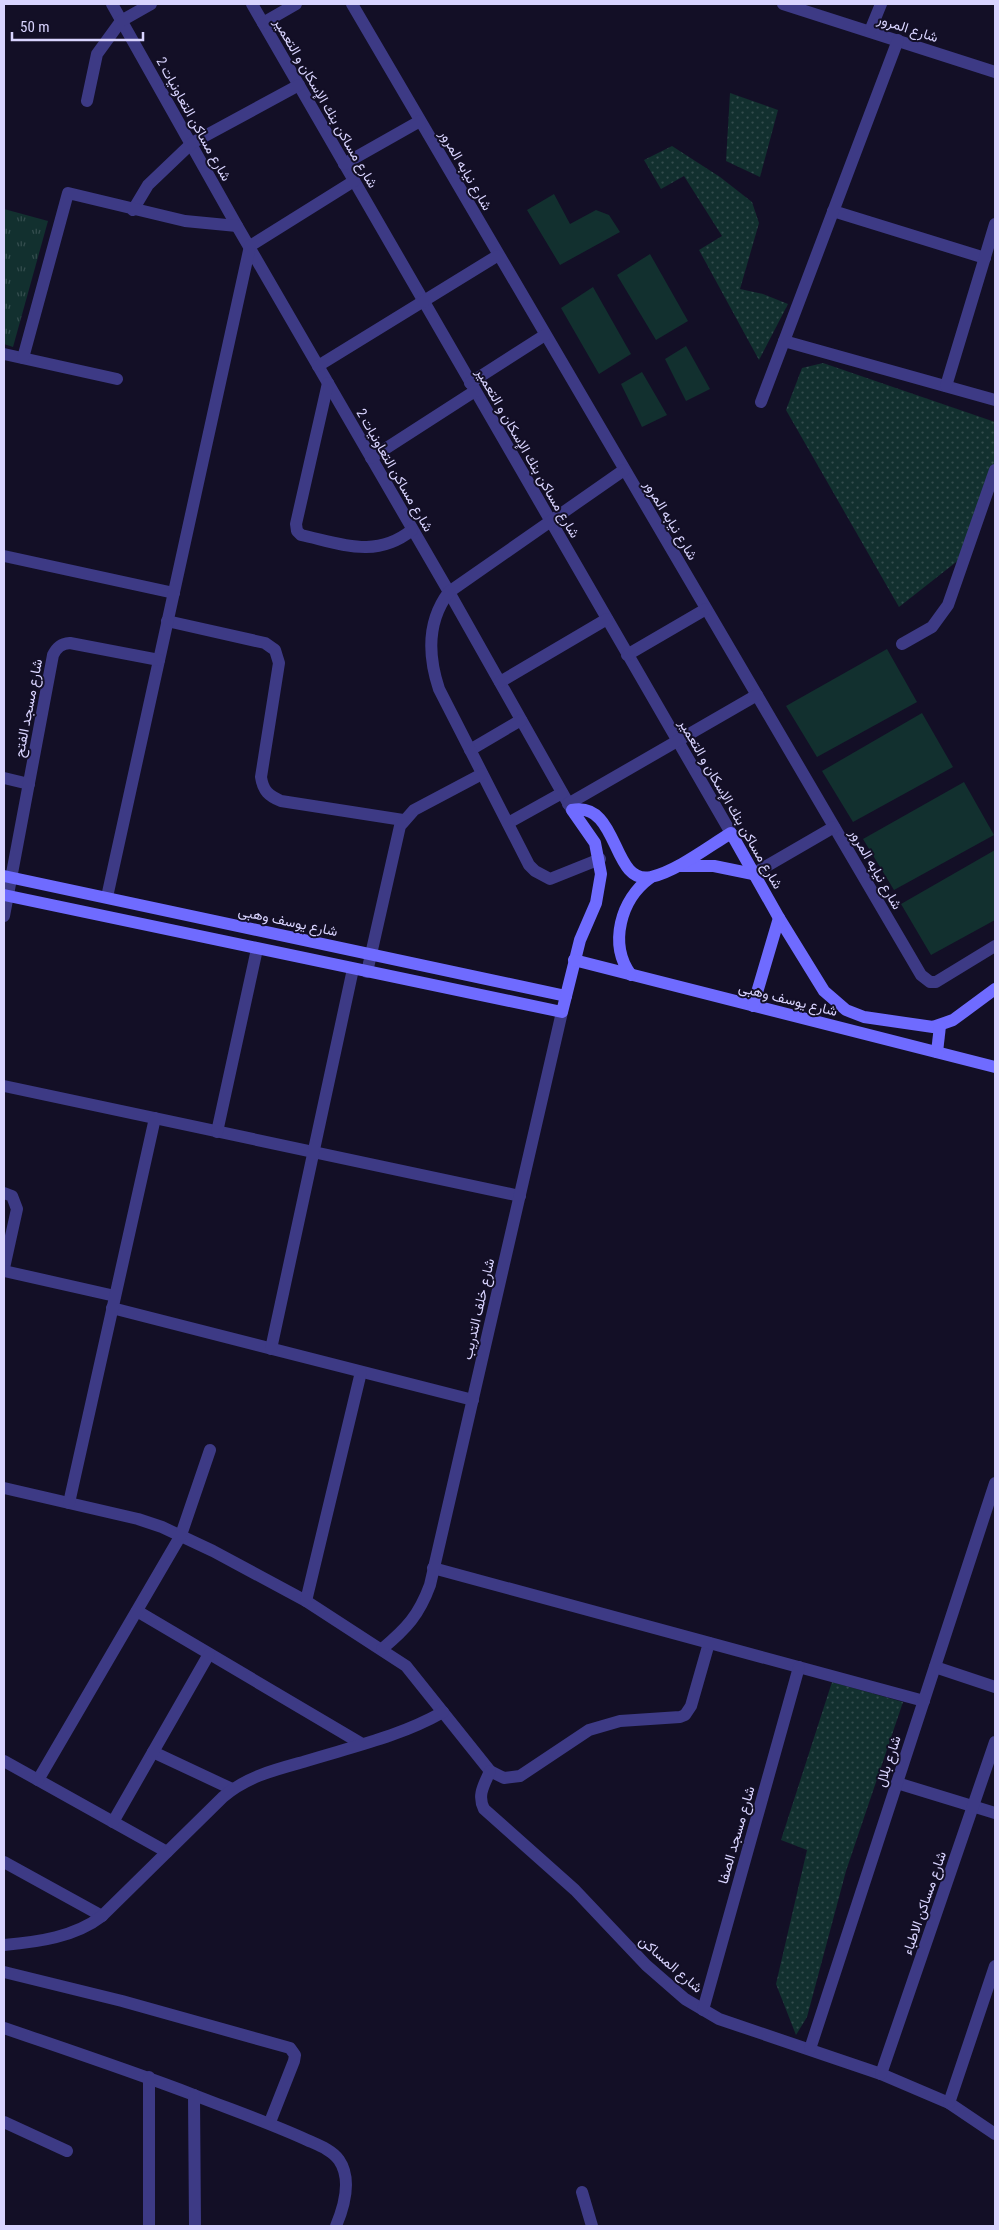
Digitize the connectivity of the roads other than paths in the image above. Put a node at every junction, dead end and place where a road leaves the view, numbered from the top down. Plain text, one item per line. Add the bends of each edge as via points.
1 (112, 4) edge
2 (150, 4) edge
3 (252, 4) edge
4 (296, 4) edge
5 (352, 4) edge
6 (783, 4) edge
7 (881, 4) edge
8 (121, 21) junction
9 (263, 23) junction
10 (870, 31) junction
11 (898, 40) junction
12 (995, 72) edge
13 (299, 85) junction
14 (87, 101) dead end
15 (420, 121) junction
16 (192, 142) junction
17 (344, 164) junction
18 (354, 181) junction
19 (133, 210) junction
20 (833, 211) junction
21 (995, 224) edge
22 (237, 226) junction
23 (250, 246) junction
24 (497, 256) junction
25 (985, 258) junction
26 (423, 301) junction
27 (545, 334) junction
28 (784, 341) junction
29 (4, 354) edge
30 (23, 358) junction
31 (318, 366) junction
32 (117, 379) dead end
33 (328, 383) junction
34 (946, 386) junction
35 (473, 387) junction
36 (995, 400) edge
37 (761, 402) dead end
38 (371, 458) junction
39 (624, 470) junction
40 (995, 470) edge
41 (550, 522) junction
42 (412, 530) junction
43 (4, 556) edge
44 (449, 592) junction
45 (174, 593) junction
46 (706, 609) junction
47 (607, 619) junction
48 (167, 622) junction
49 (902, 644) dead end
50 (627, 655) junction
51 (158, 660) junction
52 (500, 682) junction
53 (756, 695) junction
54 (521, 720) junction
55 (677, 741) junction
56 (470, 750) junction
57 (482, 774) junction
58 (4, 778) edge
59 (29, 784) junction
60 (562, 792) junction
61 (570, 807) junction
62 (404, 820) junction
63 (508, 823) junction
64 (834, 827) junction
65 (731, 833) junction
66 (600, 859) junction
67 (678, 866) junction
68 (754, 874) junction
69 (8, 877) edge
70 (650, 878) junction
71 (6, 895) edge
72 (107, 897) junction
73 (4, 916) edge
74 (779, 918) junction
75 (995, 946) edge
76 (257, 949) junction
77 (371, 955) junction
78 (574, 960) junction
79 (353, 969) junction
80 (367, 972) junction
81 (631, 975) junction
82 (995, 989) edge
83 (566, 996) junction
84 (753, 1006) junction
85 (562, 1012) junction
86 (940, 1026) junction
87 (937, 1052) junction
88 (995, 1067) edge
89 (4, 1086) edge
90 (155, 1118) junction
91 (217, 1132) junction
92 (314, 1152) junction
93 (4, 1193) edge
94 (520, 1196) junction
95 (4, 1270) edge
96 (113, 1302) junction
97 (271, 1349) junction
98 (361, 1372) junction
99 (472, 1400) junction
100 (210, 1450) dead end
101 (995, 1483) edge
102 (4, 1488) edge
103 (69, 1503) junction
104 (181, 1535) junction
105 (433, 1568) junction
106 (306, 1602) junction
107 (137, 1611) junction
108 (709, 1643) junction
109 (382, 1649) junction
110 (209, 1654) junction
111 (799, 1667) junction
112 (935, 1667) junction
113 (995, 1687) edge
114 (924, 1701) junction
115 (444, 1712) junction
116 (995, 1742) edge
117 (362, 1744) junction
118 (153, 1752) junction
119 (4, 1761) edge
120 (490, 1772) junction
121 (38, 1780) junction
122 (897, 1783) junction
123 (232, 1789) junction
124 (974, 1806) junction
125 (995, 1813) edge
126 (113, 1822) junction
127 (167, 1852) junction
128 (4, 1862) edge
129 (102, 1916) junction
130 (4, 1945) edge
131 (995, 1966) edge
132 (4, 1972) edge
133 (703, 2010) junction
134 (4, 2028) edge
135 (810, 2049) junction
136 (881, 2074) junction
137 (149, 2077) junction
138 (194, 2095) junction
139 (949, 2104) junction
140 (4, 2122) edge
141 (270, 2122) junction
142 (995, 2134) edge
143 (67, 2150) dead end
144 (582, 2192) dead end
145 (149, 2226) edge
146 (195, 2226) edge
147 (336, 2226) edge
148 (593, 2226) edge

1 - 8 street, شارع مساكن التعاونيات 2
2 - 8 street
3 - 9 street, شارع مساكن بنك الإسكان و التعمير
4 - 9 street
5 - 15 street, شارع نيابه المرور
6 - 10 street, شارع المرور
7 - 10 street
8 - 14 street via 95,60
8 - 16 street, شارع مساكن التعاونيات 2
9 - 13 street, شارع مساكن بنك الإسكان و التعمير
10 - 11 street, شارع المرور
11 - 12 street, شارع المرور
11 - 20 street
13 - 16 street
13 - 17 street, شارع مساكن بنك الإسكان و التعمير
15 - 17 street
15 - 24 street, شارع نيابه المرور
16 - 19 street via 148,185
16 - 22 street, شارع مساكن التعاونيات 2
17 - 18 street, شارع مساكن بنك الإسكان و التعمير
18 - 23 street
18 - 26 street, شارع مساكن بنك الإسكان و التعمير
19 - 22 street
19 - 30 street via 68,193
20 - 25 street
20 - 28 street
21 - 25 street
22 - 23 street, شارع مساكن التعاونيات 2
23 - 31 street, شارع مساكن التعاونيات 2
23 - 45 street
24 - 26 street
24 - 27 street, شارع نيابه المرور
25 - 34 street
26 - 31 street
26 - 35 street, شارع مساكن بنك الإسكان و التعمير
27 - 35 street
27 - 39 street, شارع نيابه المرور
28 - 34 street
28 - 37 street
29 - 30 street
30 - 32 street
31 - 33 street, شارع مساكن التعاونيات 2
33 - 38 street, شارع مساكن التعاونيات 2
33 - 42 street via 297,531 301,535 372,548 393,543
34 - 36 street
35 - 38 street
35 - 41 street, شارع مساكن بنك الإسكان و التعمير
38 - 42 street, شارع مساكن التعاونيات 2
39 - 41 street
39 - 46 street, شارع نيابه المرور
40 - 49 street via 948,605 932,628
41 - 44 street
41 - 47 street, شارع مساكن بنك الإسكان و التعمير
42 - 44 street, شارع مساكن التعاونيات 2
43 - 45 street
44 - 52 street, شارع مساكن التعاونيات 2
44 - 56 street via 432,626 433,668 439,689
45 - 48 street
46 - 50 street
46 - 53 street, شارع نيابه المرور
47 - 50 street, شارع مساكن بنك الإسكان و التعمير
47 - 52 street
48 - 51 street
48 - 62 street via 265,643 275,650 279,663 261,777 265,791 271,797 281,802
50 - 55 street, شارع مساكن بنك الإسكان و التعمير
51 - 59 street, شارع مسجد الفتح via 70,643 56,648
51 - 72 street
52 - 54 street, شارع مساكن التعاونيات 2
53 - 55 street
53 - 64 street, شارع نيابه المرور
54 - 56 street
54 - 60 street, شارع مساكن التعاونيات 2
55 - 61 street
55 - 65 street, شارع مساكن بنك الإسكان و التعمير
56 - 57 street
57 - 62 street via 414,810
57 - 63 street
58 - 59 street
59 - 69 street, شارع مسجد الفتح
60 - 61 street, شارع مساكن التعاونيات 2
60 - 63 street
61 - 66 street, شارع مساكن التعاونيات 2 via 595,843
61 - 70 street via 597,814 629,870
62 - 77 street via 397,833
63 - 66 street via 529,865 542,876 550,878
64 - 68 street
64 - 75 street, شارع نيابه المرور via 925,980 936,982
65 - 67 street
65 - 68 street, شارع مساكن بنك الإسكان و التعمير
66 - 78 street, شارع مساكن التعاونيات 2 via 600,888
67 - 68 street via 714,866
67 - 70 street
68 - 74 street, شارع مساكن بنك الإسكان و التعمير
69 - 71 street, شارع مسجد الفتح
69 - 72 street, شارع يوسف وهبى
70 - 81 street via 628,902 619,938 622,960
71 - 73 street, شارع مسجد الفتح
71 - 76 street
72 - 77 street, شارع يوسف وهبى
74 - 84 street
74 - 86 street, شارع يوسف وهبى via 824,991 838,1004 864,1017 927,1027
76 - 79 street
76 - 91 street
77 - 80 street
77 - 83 street, شارع يوسف وهبى
78 - 81 street, شارع يوسف وهبى
78 - 83 street, شارع خلف التدريب
79 - 80 street
79 - 92 street
80 - 85 street
81 - 84 street, شارع يوسف وهبى
82 - 86 street
83 - 85 street, شارع خلف التدريب
84 - 87 street, شارع يوسف وهبى
85 - 94 street, شارع خلف التدريب
86 - 87 street
87 - 88 street, شارع يوسف وهبى
89 - 90 street
90 - 91 street
90 - 96 street
91 - 92 street
92 - 94 street
92 - 97 street
93 - 95 street via 12,1196 17,1208
94 - 99 street, شارع خلف التدريب
95 - 96 street
96 - 97 street
96 - 103 street
97 - 98 street
98 - 99 street
98 - 106 street
99 - 105 street, شارع خلف التدريب
100 - 104 street
101 - 112 street, شارع بلال
102 - 103 street
103 - 104 street via 138,1519
104 - 106 street
104 - 107 street
105 - 108 street
105 - 109 street, شارع خلف التدريب via 430,1585 416,1616
106 - 109 street
107 - 110 street
107 - 121 street
108 - 111 street
108 - 120 street via 691,1706 685,1715 609,1723 589,1730 520,1776 504,1778
109 - 115 street via 411,1671
110 - 117 street
110 - 118 street
111 - 114 street
111 - 133 street, شارع مسجد الصفا
112 - 113 street
112 - 114 street, شارع بلال
114 - 122 street, شارع بلال
115 - 117 street via 396,1735
115 - 120 street
116 - 124 street, شارع مساكن الاطباء
117 - 123 street via 263,1774
118 - 123 street
118 - 126 street
119 - 121 street
120 - 133 street, شارع المساكن via 480,1793 484,1809 575,1890 646,1965 685,1999
121 - 126 street
122 - 124 street
122 - 135 street, شارع بلال
123 - 127 street
124 - 125 street
124 - 136 street, شارع مساكن الاطباء
126 - 127 street
127 - 129 street
128 - 129 street
129 - 130 street via 80,1930
131 - 139 street
132 - 141 street via 290,2048 294,2061
133 - 135 street, شارع المساكن via 719,2019
134 - 137 street
135 - 136 street, شارع المساكن
136 - 139 street, شارع المساكن
137 - 138 street
137 - 145 street
138 - 141 street
138 - 146 street
139 - 142 street, شارع المساكن
140 - 143 street
141 - 147 street via 339,2159 346,2182
144 - 148 street

